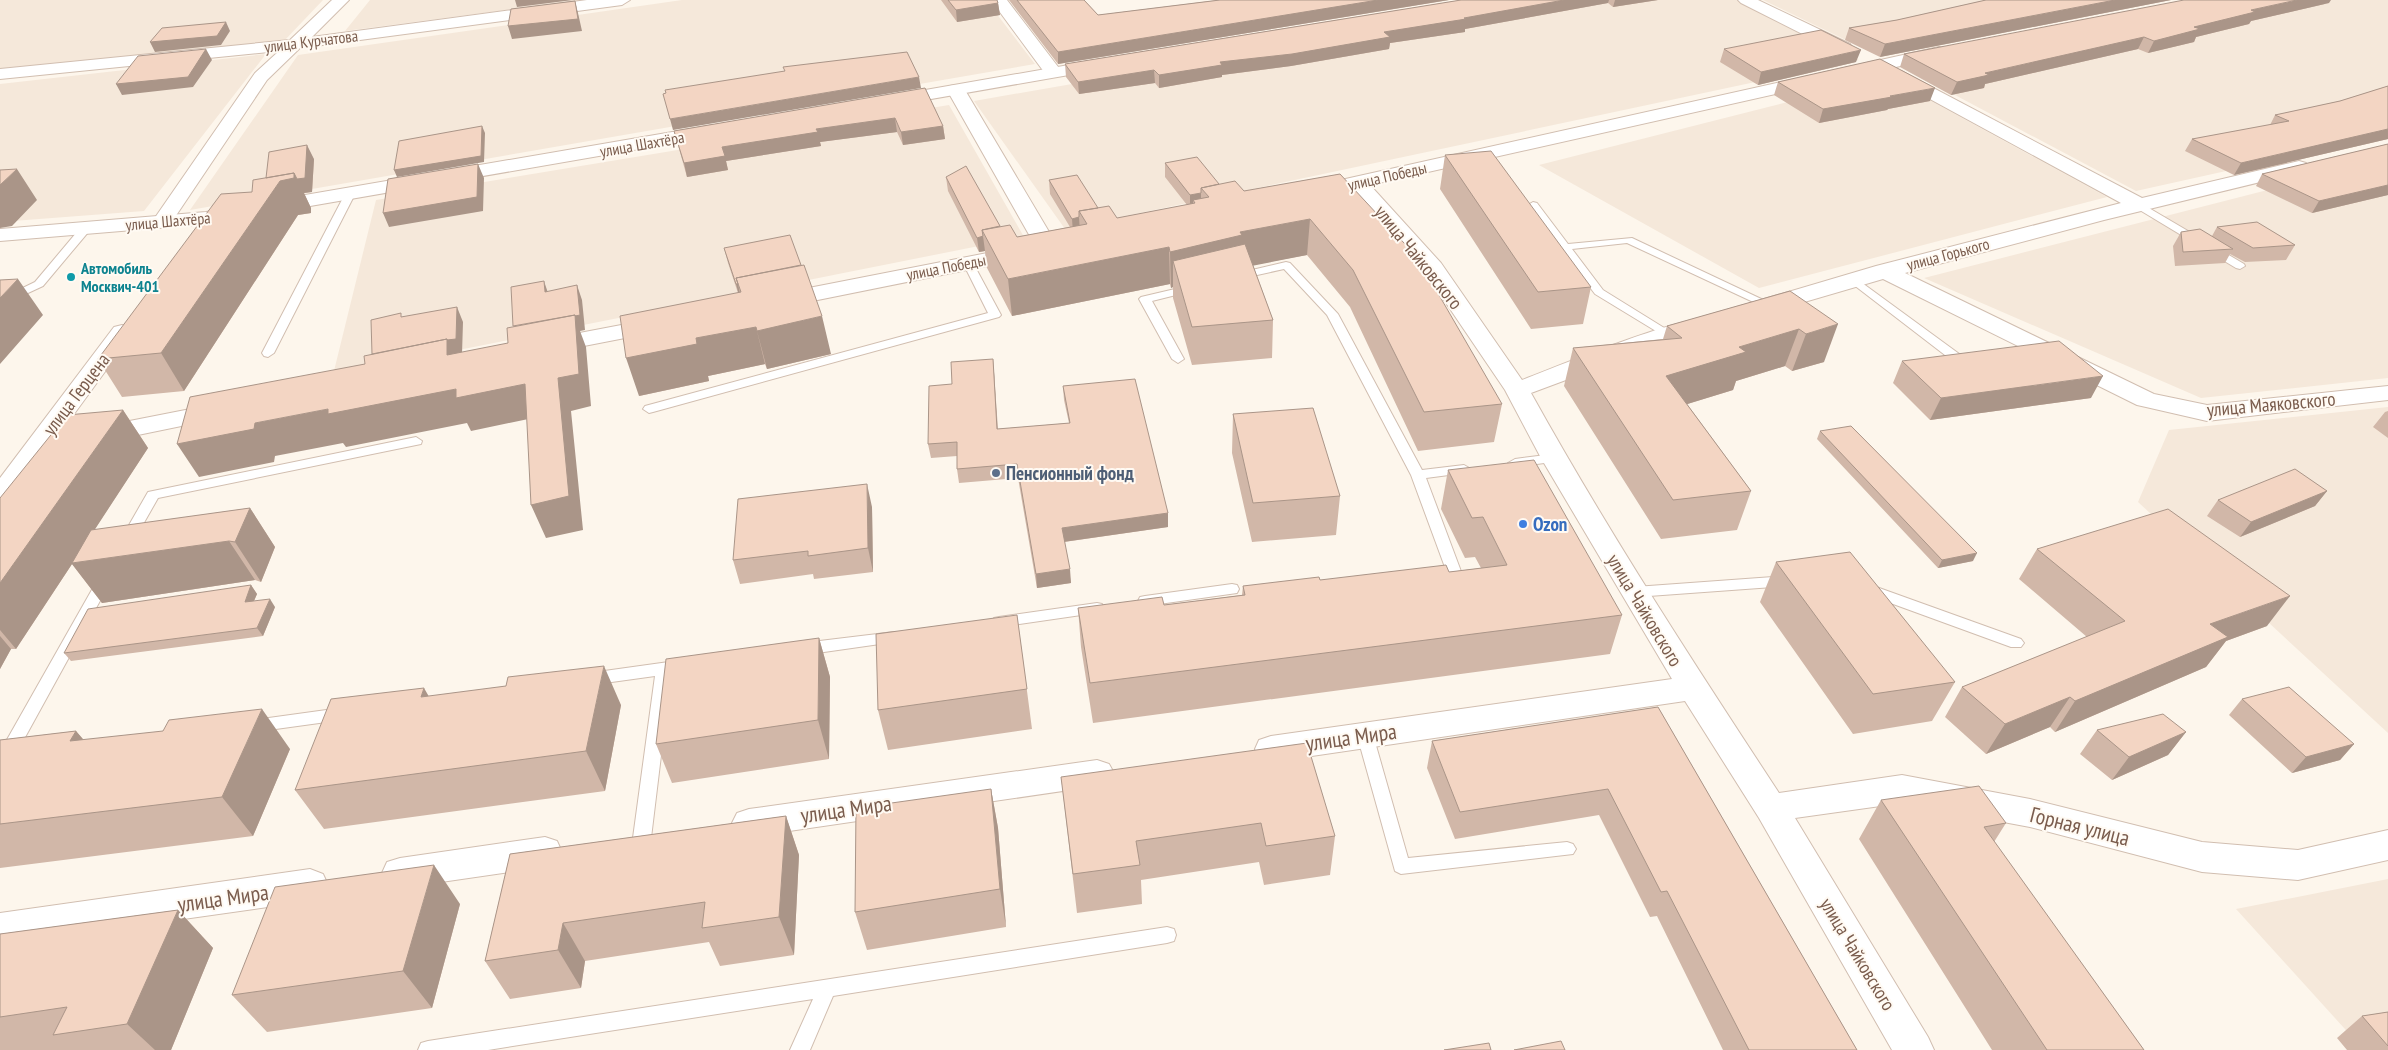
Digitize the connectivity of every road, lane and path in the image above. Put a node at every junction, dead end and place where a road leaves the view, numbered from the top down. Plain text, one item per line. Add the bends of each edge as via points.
1 (341, 0) edge
2 (622, 0) edge
3 (999, 0) edge
4 (1746, 0) edge
5 (296, 44) junction
6 (1955, 49) edge
7 (1120, 61) edge
8 (1878, 64) junction
9 (1052, 72) junction
10 (0, 74) edge
11 (956, 90) junction
12 (878, 103) edge
13 (731, 128) edge
14 (2320, 162) edge
15 (1358, 183) junction
16 (350, 194) junction
17 (1290, 197) edge
18 (2137, 204) junction
19 (1533, 205) edge
20 (206, 218) junction
21 (162, 222) junction
22 (86, 228) junction
23 (0, 235) edge
24 (189, 242) edge
25 (1565, 247) junction
26 (968, 263) junction
27 (2240, 266) dead end
28 (1884, 271) junction
29 (1230, 279) edge
30 (1854, 280) junction
31 (1202, 286) edge
32 (0, 302) edge
33 (762, 304) edge
34 (1768, 305) junction
35 (136, 313) edge
36 (674, 321) edge
37 (1668, 334) junction
38 (527, 350) edge
39 (268, 354) dead end
40 (1178, 359) dead end
41 (1958, 359) edge
42 (1517, 390) junction
43 (2388, 393) edge
44 (242, 407) edge
45 (649, 409) dead end
46 (416, 441) dead end
47 (36, 448) junction
48 (1554, 458) junction
49 (1506, 464) edge
50 (1476, 468) edge
51 (1418, 475) junction
52 (0, 498) edge
53 (120, 554) edge
54 (110, 570) edge
55 (1425, 578) edge
56 (1798, 580) edge
57 (1854, 584) edge
58 (1232, 589) dead end
59 (1635, 592) junction
60 (1134, 603) edge
61 (1115, 606) edge
62 (105, 609) edge
63 (87, 612) junction
64 (987, 623) edge
65 (909, 634) edge
66 (2016, 643) dead end
67 (792, 651) edge
68 (694, 665) edge
69 (664, 669) junction
70 (576, 681) edge
71 (1693, 688) junction
72 (358, 712) edge
73 (240, 728) edge
74 (1366, 735) junction
75 (1238, 753) edge
76 (23, 759) edge
77 (2, 764) edge
78 (1131, 769) edge
79 (1771, 808) junction
80 (720, 827) edge
81 (642, 838) edge
82 (2388, 845) edge
83 (573, 848) edge
84 (1568, 849) dead end
85 (0, 929) edge
86 (1167, 935) dead end
87 (827, 988) junction
88 (428, 1050) edge
89 (800, 1050) edge
90 (1914, 1050) edge

1 - 5 street
2 - 5 street, улица Курчатова
3 - 9 street
4 - 8 street
5 - 10 street, улица Курчатова
5 - 21 street via 261,77
6 - 8 street, улица Победы
7 - 9 street
8 - 15 street, улица Победы
8 - 18 street
9 - 11 street
11 - 12 street
11 - 26 street, улица Победы via 1057,245
13 - 16 street, улица Шахтёра
14 - 18 street, улица Горького
15 - 17 street, улица Победы
15 - 42 street, улица Чайковского via 1433,268
16 - 20 street, улица Шахтёра
16 - 39 lane
18 - 27 lane
18 - 28 street, улица Горького
19 - 25 lane
20 - 21 street, улица Шахтёра
20 - 24 street
21 - 22 street, улица Шахтёра
22 - 23 street, улица Шахтёра
22 - 32 lane via 39,284
25 - 34 lane via 1628,240
25 - 37 lane via 1598,292
26 - 33 street, улица Победы
26 - 45 lane via 995,314
28 - 30 street, улица Горького
28 - 43 street, улица Маяковского via 2146,400 2207,413
29 - 51 lane via 1286,265 1332,314
30 - 34 street, улица Горького
30 - 41 lane
31 - 40 lane via 1145,299
34 - 37 street, улица Горького
35 - 47 street, улица Герцена
36 - 38 street
37 - 42 street, улица Горького
42 - 48 street, улица Чайковского
44 - 47 street
46 - 53 lane via 153,495
47 - 52 street, улица Герцена
48 - 49 lane
48 - 59 street, улица Чайковского
50 - 51 lane
51 - 55 lane via 1455,574
54 - 63 lane
56 - 59 lane
57 - 66 lane
58 - 60 lane
59 - 71 street, улица Чайковского
61 - 64 lane
62 - 63 lane
63 - 77 lane
65 - 67 lane
68 - 69 lane
69 - 70 lane
69 - 81 lane
71 - 74 street, улица Мира
71 - 79 street, улица Чайковского
72 - 73 lane
74 - 75 street, улица Мира
74 - 84 lane via 1401,866
76 - 77 lane
78 - 80 street, улица Мира
79 - 82 street, Горная улица via 1902,789 2030,812 2202,857 2298,865
79 - 90 street, улица Чайковского
83 - 85 street, улица Мира
86 - 87 lane
87 - 88 lane
87 - 89 lane

